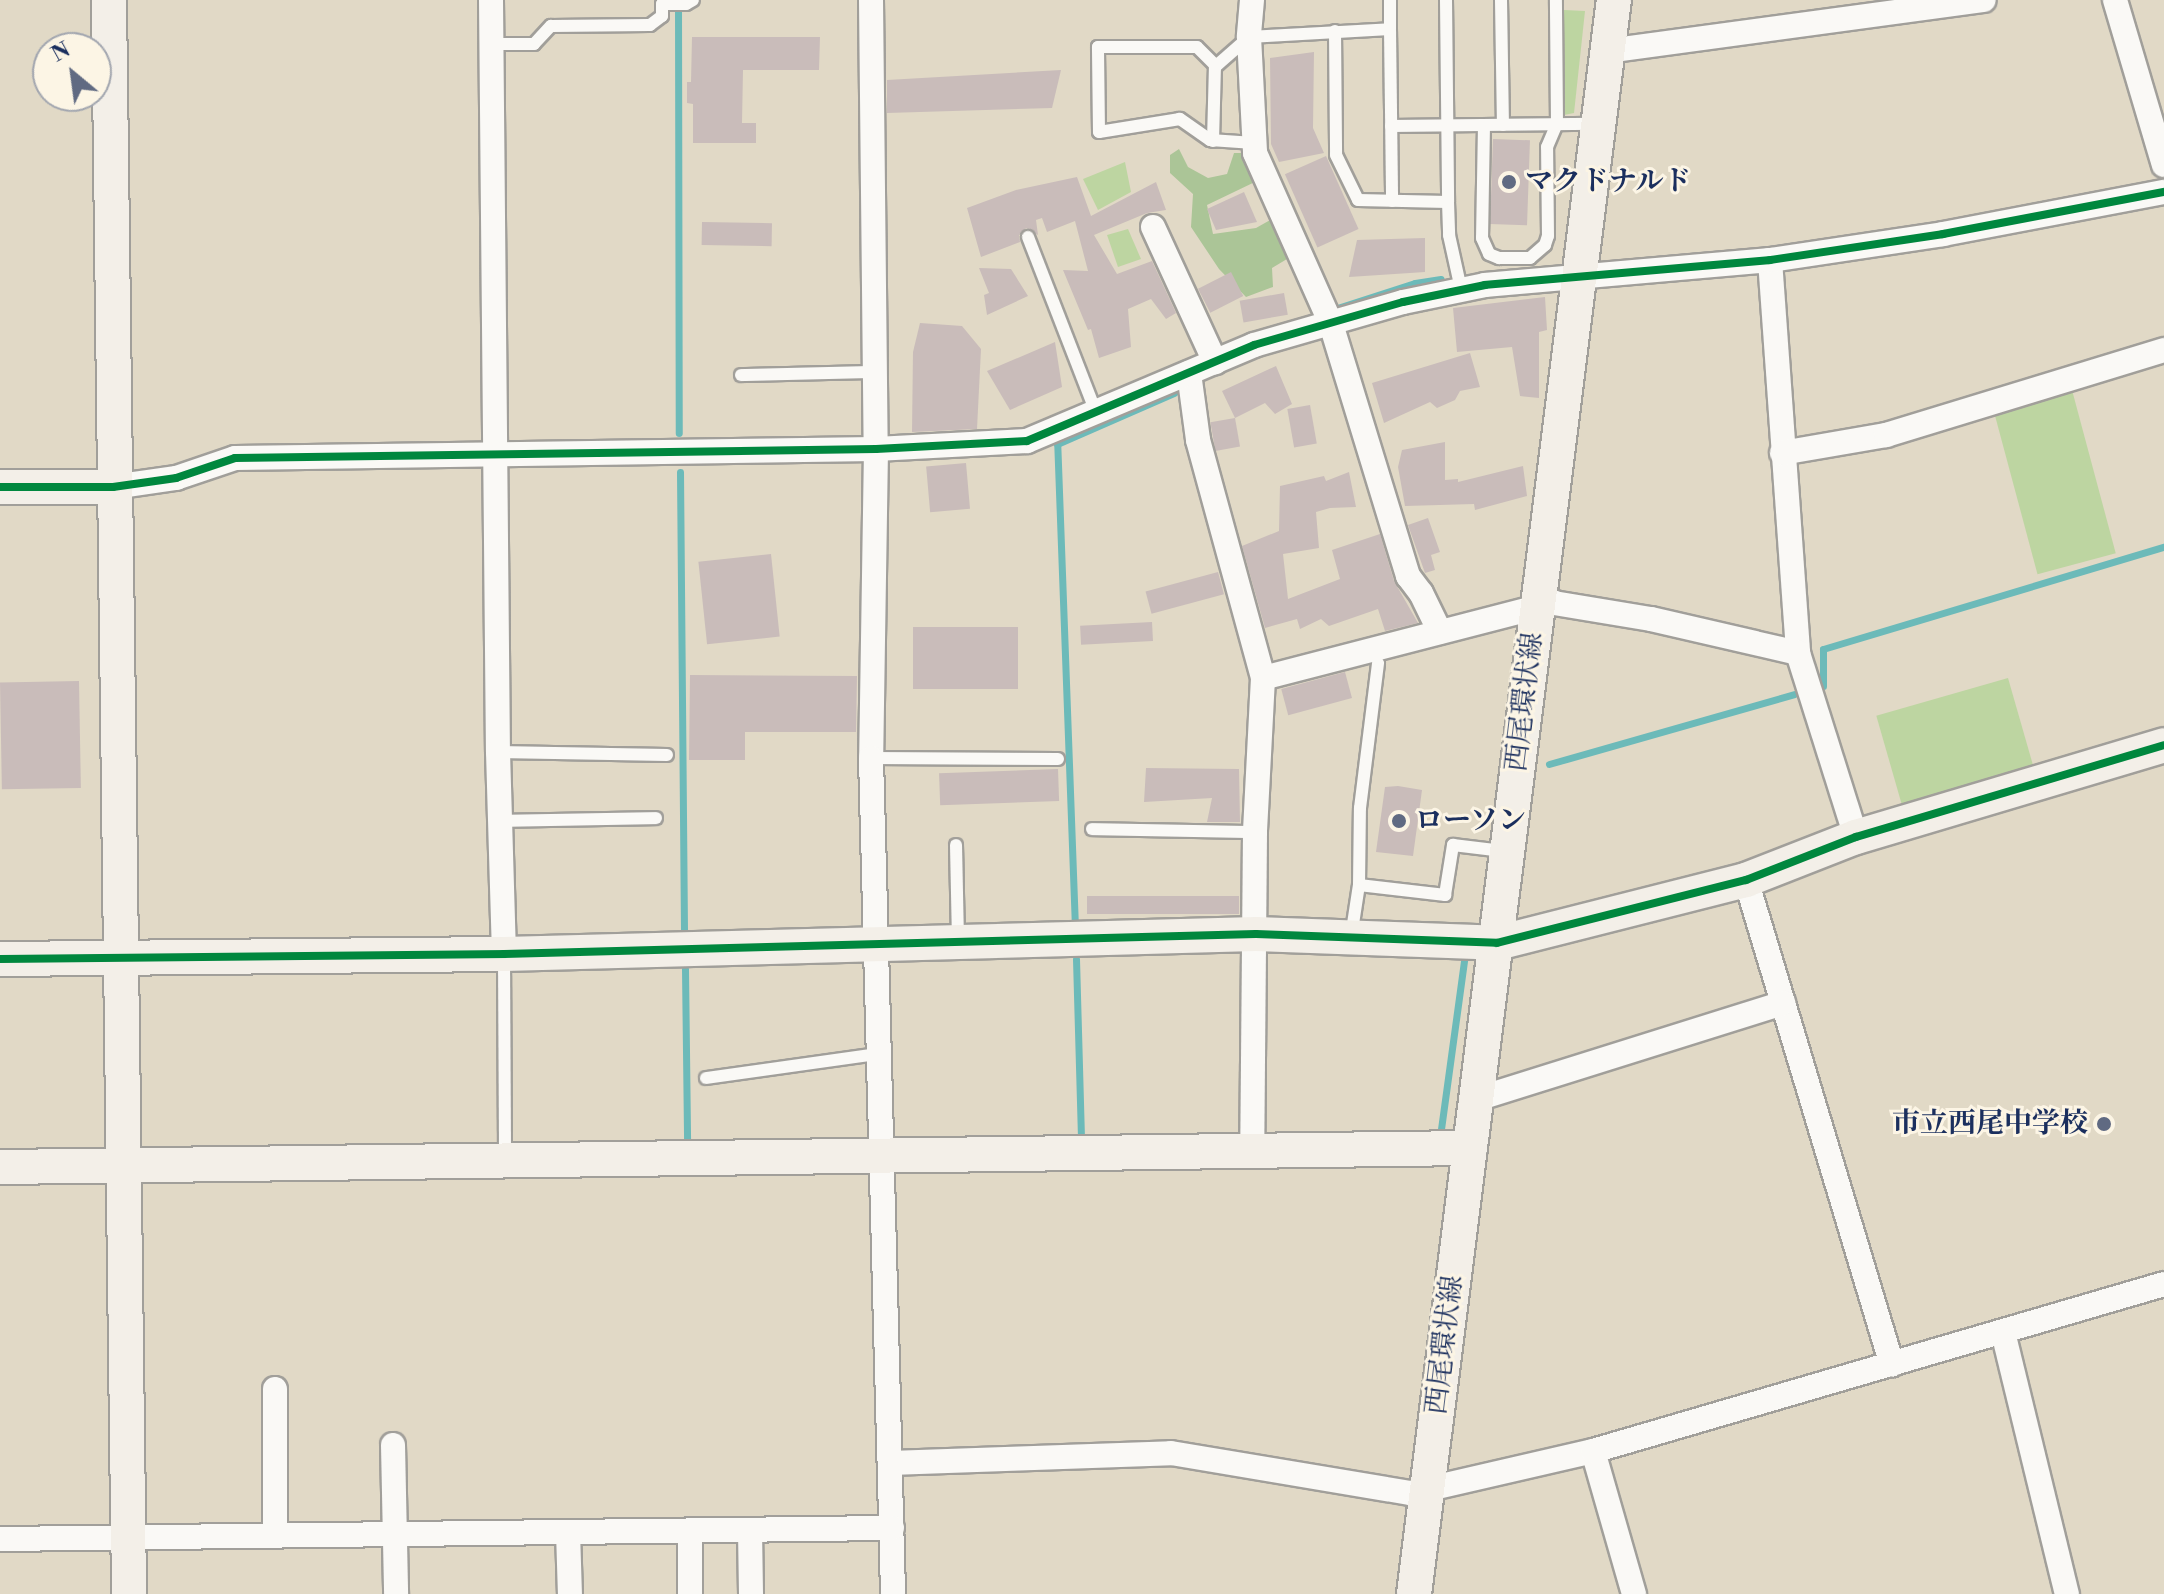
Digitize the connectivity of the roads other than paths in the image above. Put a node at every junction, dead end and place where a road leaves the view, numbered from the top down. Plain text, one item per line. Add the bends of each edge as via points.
1 (109, 0) edge
2 (491, 0) edge
3 (871, 0) edge
4 (1252, 0) edge
5 (1390, 0) edge
6 (1446, 0) edge
7 (1501, 0) edge
8 (1556, 0) edge
9 (1614, 0) edge
10 (1984, 0) edge
11 (2115, 0) edge
12 (684, 3) edge
13 (1390, 29) junction
14 (1335, 31) junction
15 (1249, 37) junction
16 (492, 44) junction
17 (1607, 51) junction
18 (1215, 66) junction
19 (1557, 124) junction
20 (1597, 124) junction
21 (1484, 125) junction
22 (1503, 125) junction
23 (1391, 126) junction
24 (1447, 126) junction
25 (1213, 141) junction
26 (1254, 143) junction
27 (2162, 153) edge
28 (2164, 192) edge
29 (1392, 201) junction
30 (1448, 202) junction
31 (1153, 227) dead end
32 (1028, 237) dead end
33 (1770, 260) junction
34 (1579, 277) junction
35 (1461, 289) junction
36 (1326, 313) junction
37 (2164, 350) edge
38 (1215, 362) junction
39 (875, 372) junction
40 (1189, 373) junction
41 (741, 375) dead end
42 (1096, 412) junction
43 (876, 449) junction
44 (1782, 453) junction
45 (497, 454) junction
46 (0, 487) edge
47 (113, 487) junction
48 (1537, 608) junction
49 (1440, 632) junction
50 (1798, 653) junction
51 (1378, 663) dead end
52 (1263, 678) junction
53 (2164, 745) edge
54 (498, 752) junction
55 (667, 755) dead end
56 (871, 758) junction
57 (1058, 759) dead end
58 (656, 818) dead end
59 (501, 821) junction
60 (1092, 829) dead end
61 (1255, 832) junction
62 (1856, 837) junction
63 (956, 845) dead end
64 (1506, 852) junction
65 (1746, 880) junction
66 (1359, 885) junction
67 (1256, 934) junction
68 (1350, 940) junction
69 (958, 943) junction
70 (1497, 943) junction
71 (874, 946) junction
72 (504, 954) junction
73 (123, 958) junction
74 (0, 959) edge
75 (1783, 1003) junction
76 (877, 1054) junction
77 (706, 1078) dead end
78 (1477, 1099) junction
79 (1470, 1148) junction
80 (1252, 1151) junction
81 (879, 1155) junction
82 (505, 1162) junction
83 (126, 1166) junction
84 (0, 1167) edge
85 (2164, 1284) edge
86 (2003, 1332) junction
87 (1892, 1365) junction
88 (275, 1389) dead end
89 (393, 1445) dead end
90 (1593, 1451) junction
91 (890, 1463) junction
92 (1426, 1490) junction
93 (892, 1528) junction
94 (690, 1530) junction
95 (750, 1530) junction
96 (568, 1532) junction
97 (395, 1534) junction
98 (275, 1535) junction
99 (130, 1537) junction
100 (0, 1539) edge
101 (129, 1594) edge
102 (396, 1594) edge
103 (570, 1594) edge
104 (690, 1594) edge
105 (751, 1594) edge
106 (893, 1594) edge
107 (1414, 1594) edge
108 (1634, 1594) edge
109 (2067, 1594) edge

1 - 47 street
2 - 16 street
3 - 39 street
4 - 15 street
5 - 13 lane
6 - 24 lane
7 - 22 lane
8 - 19 lane
9 - 17 street, 西尾環状線
10 - 17 street
11 - 27 street
12 - 16 lane via 662,4 662,16 650,25 551,26 534,44
13 - 14 lane
13 - 23 lane
14 - 15 lane
14 - 29 lane via 1336,155 1358,200
15 - 18 lane
15 - 26 street
16 - 45 street
17 - 20 street, 西尾環状線
18 - 25 lane
18 - 25 lane via 1197,47 1098,47 1099,132 1180,119
19 - 20 lane
19 - 21 lane via 1547,147 1548,236 1530,258 1489,254 1482,238
19 - 22 lane
20 - 34 street, 西尾環状線
21 - 22 lane
21 - 24 lane
23 - 24 lane
23 - 29 lane
24 - 30 lane
25 - 26 lane
26 - 36 street
28 - 33 street
29 - 30 lane
30 - 35 lane
31 - 38 street
32 - 42 lane
33 - 34 street
33 - 44 street
34 - 35 street
34 - 48 street, 西尾環状線
35 - 36 street
36 - 38 street
36 - 49 street via 1408,576
37 - 44 street via 1886,435
38 - 40 street
39 - 41 lane
39 - 43 street
40 - 42 street
40 - 52 street via 1198,440
42 - 43 street via 1027,441
43 - 45 street
43 - 56 street
44 - 50 street
45 - 47 street via 235,458 176,478
45 - 54 street
46 - 47 street
47 - 73 street
48 - 49 street
48 - 50 street via 1554,603 1651,619
48 - 64 street, 西尾環状線
49 - 52 street
50 - 62 street
51 - 66 lane via 1360,808
52 - 61 street
53 - 62 street
54 - 55 lane
54 - 59 street
56 - 57 lane
56 - 71 street
58 - 59 lane
59 - 72 street
60 - 61 lane
61 - 67 street
62 - 65 street
63 - 69 lane
64 - 66 lane via 1453,845 1445,895
64 - 70 street, 西尾環状線
65 - 70 street
65 - 75 street
66 - 68 lane
67 - 68 street
67 - 69 street
67 - 80 street
68 - 70 street
69 - 71 street
70 - 78 street, 西尾環状線
71 - 72 street
71 - 76 street
72 - 73 street
72 - 82 lane
73 - 74 street
73 - 83 street
75 - 78 street
75 - 87 street
76 - 77 lane
76 - 81 street
78 - 79 street, 西尾環状線
79 - 80 street
79 - 92 street, 西尾環状線
80 - 81 street
81 - 82 street
81 - 91 street
82 - 83 street
83 - 84 street
83 - 99 street
85 - 86 street
86 - 87 street
86 - 109 street
87 - 90 street
88 - 98 street
89 - 97 street
90 - 92 street
90 - 108 street
91 - 92 street via 1171,1453 1407,1493
91 - 93 street
92 - 107 street, 西尾環状線
93 - 95 street
93 - 106 street
94 - 95 street
94 - 96 street
94 - 104 street
95 - 105 street
96 - 97 street
96 - 103 street
97 - 98 street
97 - 102 street
98 - 99 street
99 - 100 street
99 - 101 street

